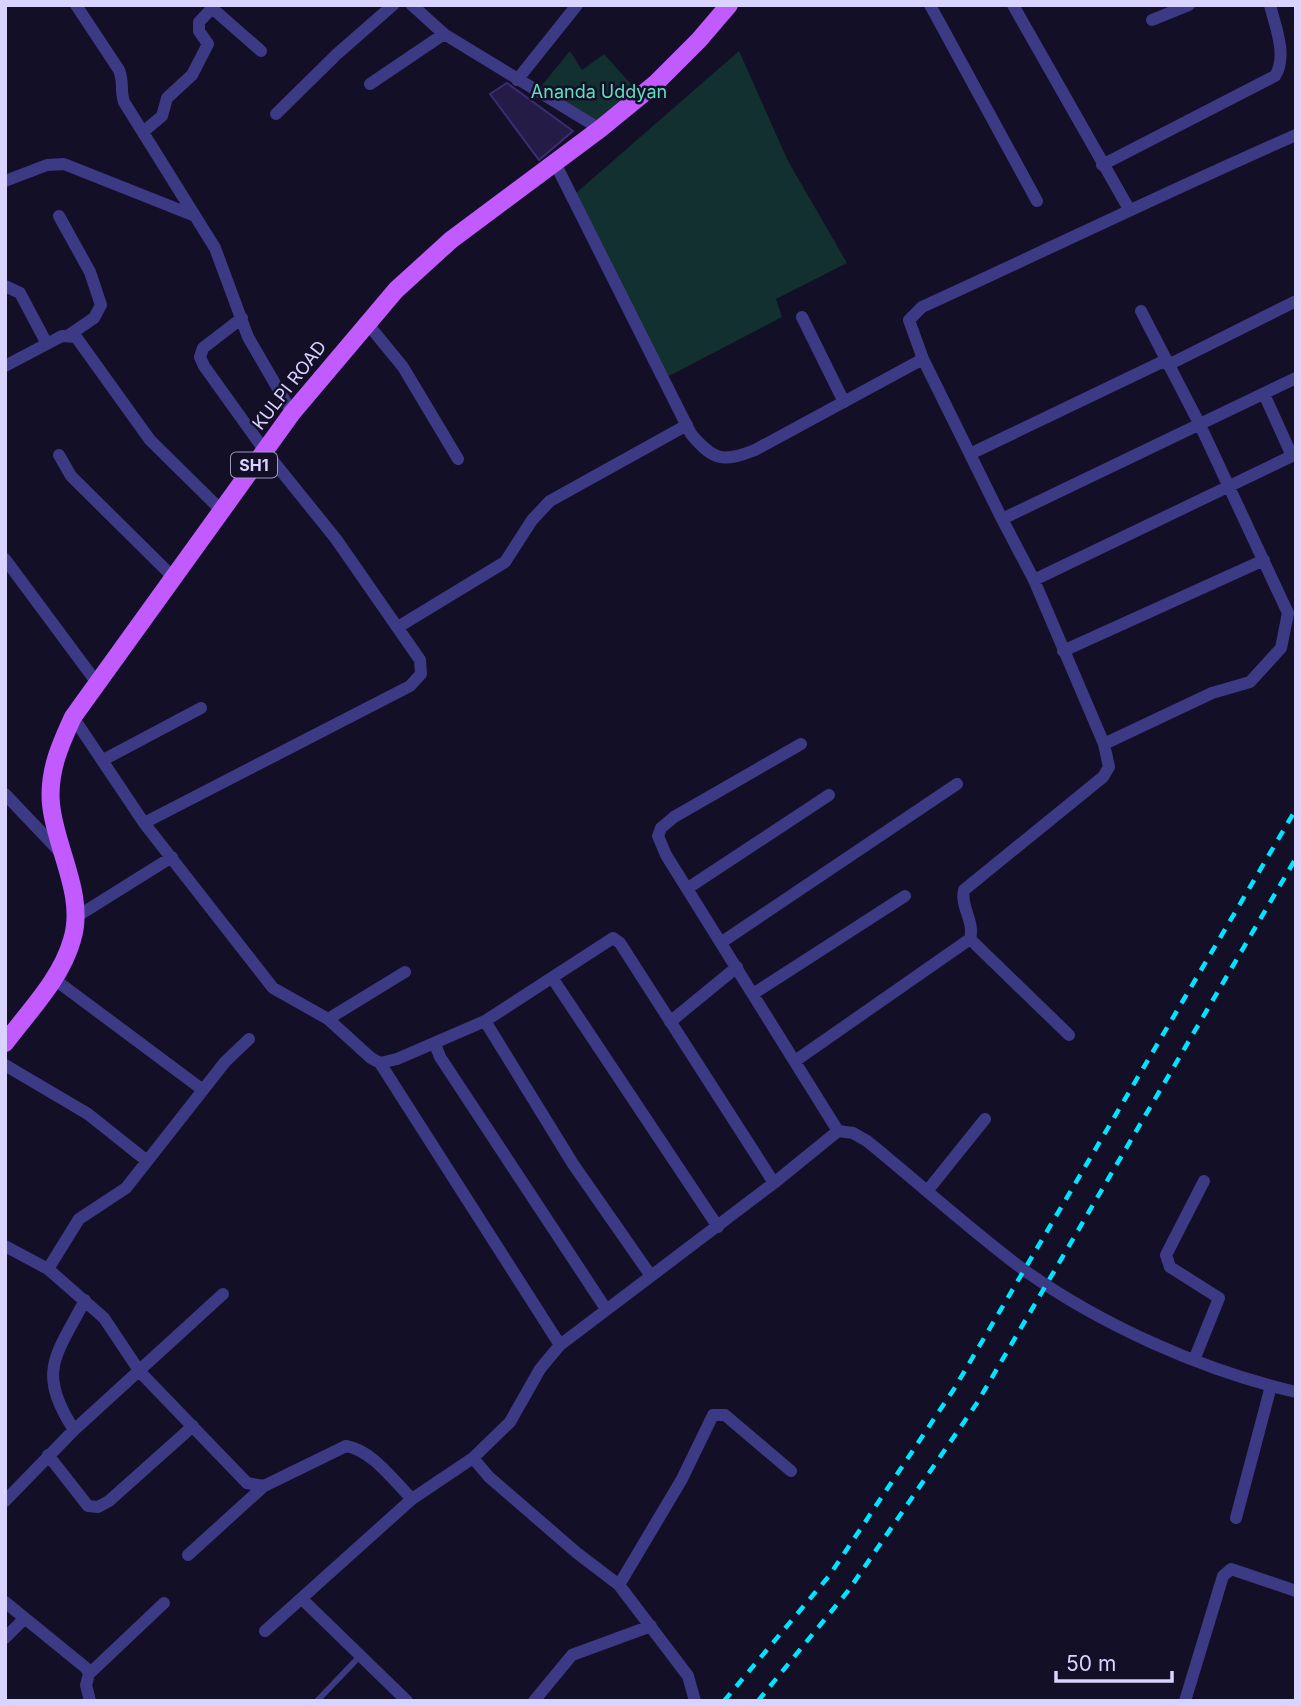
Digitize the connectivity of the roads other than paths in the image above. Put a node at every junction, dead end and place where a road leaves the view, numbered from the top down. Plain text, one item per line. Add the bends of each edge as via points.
1 (76, 5) edge
2 (393, 5) edge
3 (412, 5) edge
4 (577, 5) edge
5 (729, 5) edge
6 (930, 5) edge
7 (1013, 5) edge
8 (1189, 5) edge
9 (1270, 5) edge
10 (213, 7) edge
11 (1152, 20) dead end
12 (444, 34) junction
13 (261, 51) dead end
14 (517, 80) junction
15 (370, 83) dead end
16 (276, 114) dead end
17 (600, 129) junction
18 (143, 132) junction
19 (1296, 135) edge
20 (555, 163) junction
21 (1102, 165) junction
22 (5, 181) edge
23 (1037, 201) dead end
24 (1129, 209) junction
25 (59, 216) dead end
26 (196, 216) junction
27 (5, 286) edge
28 (1296, 301) edge
29 (1142, 311) dead end
30 (802, 317) dead end
31 (242, 318) junction
32 (367, 323) junction
33 (69, 335) junction
34 (47, 344) junction
35 (923, 359) junction
36 (1167, 362) junction
37 (5, 366) edge
38 (1296, 378) edge
39 (1264, 394) junction
40 (845, 402) junction
41 (292, 413) junction
42 (687, 425) junction
43 (1200, 425) junction
44 (265, 450) junction
45 (970, 454) junction
46 (60, 455) dead end
47 (1294, 455) edge
48 (458, 459) dead end
49 (1230, 486) junction
50 (221, 510) junction
51 (1002, 519) junction
52 (5, 559) edge
53 (1264, 560) junction
54 (173, 577) junction
55 (1034, 580) junction
56 (398, 627) junction
57 (1063, 650) junction
58 (97, 682) junction
59 (201, 708) dead end
60 (73, 717) junction
61 (801, 744) dead end
62 (1104, 744) junction
63 (103, 760) junction
64 (957, 784) dead end
65 (5, 794) edge
66 (829, 795) dead end
67 (144, 823) junction
68 (64, 856) junction
69 (172, 857) junction
70 (688, 888) junction
71 (905, 896) dead end
72 (76, 917) junction
73 (970, 939) junction
74 (722, 942) junction
75 (737, 967) junction
76 (405, 972) dead end
77 (54, 979) junction
78 (553, 979) junction
79 (753, 994) junction
80 (328, 1019) junction
81 (485, 1021) junction
82 (670, 1022) junction
83 (1069, 1035) dead end
84 (249, 1039) dead end
85 (5, 1043) edge
86 (435, 1044) junction
87 (795, 1061) junction
88 (380, 1063) junction
89 (5, 1065) edge
90 (203, 1090) junction
91 (985, 1119) dead end
92 (838, 1131) junction
93 (146, 1161) junction
94 (1204, 1181) dead end
95 (775, 1183) junction
96 (928, 1190) junction
97 (718, 1227) junction
98 (5, 1246) edge
99 (48, 1269) junction
100 (651, 1276) junction
101 (223, 1294) dead end
102 (85, 1300) junction
103 (606, 1309) junction
104 (560, 1345) junction
105 (1194, 1360) junction
106 (140, 1372) junction
107 (1270, 1386) junction
108 (1296, 1392) edge
109 (192, 1426) junction
110 (74, 1430) junction
111 (48, 1455) junction
112 (473, 1458) junction
113 (791, 1471) dead end
114 (264, 1486) junction
115 (412, 1499) junction
116 (5, 1501) edge
117 (1236, 1518) dead end
118 (188, 1555) dead end
119 (619, 1585) junction
120 (1296, 1591) edge
121 (302, 1599) junction
122 (5, 1602) edge
123 (164, 1603) dead end
124 (25, 1618) junction
125 (651, 1626) junction
126 (265, 1631) dead end
127 (5, 1638) edge
128 (360, 1656) junction
129 (89, 1674) junction
130 (90, 1701) edge
131 (317, 1701) edge
132 (407, 1701) edge
133 (534, 1701) edge
134 (695, 1701) edge
135 (1185, 1701) edge

1 - 18 street via 119,69 124,102
2 - 16 street
3 - 12 street
4 - 14 street
5 - 17 main road, KULPI ROAD / SH1 via 662,77
6 - 23 street
7 - 21 street
8 - 11 street
9 - 21 street via 1280,51 1280,69 1275,76
10 - 13 street
10 - 18 street via 199,22 207,51 192,75 167,97 162,116
12 - 14 street
12 - 15 street
14 - 17 street
17 - 20 main road, KULPI ROAD / SH1
18 - 26 street
19 - 24 street
20 - 32 main road, KULPI ROAD / SH1 via 425,261
20 - 42 street
21 - 24 street
22 - 26 street via 47,165 64,164
24 - 35 street via 922,307 909,320
25 - 33 street via 90,272 101,305 94,318
26 - 31 street via 225,268
27 - 34 street via 20,293
28 - 36 street
29 - 36 street
30 - 40 street
31 - 41 street via 248,337
31 - 44 street via 203,348 200,357
32 - 41 main road, KULPI ROAD / SH1
32 - 48 street via 403,367
33 - 34 street
33 - 50 street via 80,342 161,453
34 - 37 street
35 - 40 street
35 - 45 street
36 - 43 street
36 - 45 street
38 - 39 street
39 - 43 street
39 - 47 street
40 - 42 street via 737,457 718,458 706,452
41 - 44 main road, KULPI ROAD / SH1
42 - 56 street via 550,501 505,562
43 - 49 street
43 - 51 street
44 - 50 main road, KULPI ROAD / SH1
44 - 56 street
45 - 51 street
46 - 54 street via 71,475
47 - 49 street
49 - 53 street
49 - 55 street
50 - 54 main road, KULPI ROAD / SH1
51 - 55 street
52 - 58 street
53 - 57 street
53 - 62 street via 1288,613 1278,652 1250,682 1212,693
54 - 58 main road, KULPI ROAD / SH1
55 - 57 street
56 - 67 street via 420,660 421,674 410,686
57 - 62 street
58 - 60 main road, KULPI ROAD / SH1
59 - 63 street
60 - 63 street
60 - 68 main road, KULPI ROAD / SH1 via 59,746 51,783 51,804
61 - 70 street via 661,828 660,845
62 - 73 street via 1109,767 1103,777 964,890 962,897 973,928
63 - 67 street
64 - 74 street
65 - 68 street
66 - 70 street
67 - 69 street
68 - 72 main road, KULPI ROAD / SH1
69 - 72 street
69 - 80 street via 273,988
70 - 74 street
71 - 79 street
72 - 77 main road, KULPI ROAD / SH1 via 73,939
73 - 83 street
73 - 87 street
74 - 75 street
75 - 79 street
75 - 82 street
76 - 80 street
77 - 85 main road, KULPI ROAD / SH1
77 - 90 street
78 - 81 street
78 - 82 street via 612,937
78 - 97 street
79 - 87 street
80 - 88 street
81 - 86 street
81 - 100 street via 572,1164
82 - 95 street
84 - 90 street
86 - 88 street
86 - 103 street
87 - 92 street
88 - 104 street
89 - 93 street via 88,1114
90 - 93 street
91 - 96 street
92 - 95 street
92 - 96 street via 867,1141
93 - 99 street via 126,1188 79,1219
94 - 105 street via 1166,1255 1170,1268 1219,1298
95 - 97 street
96 - 105 street via 1045,1284
97 - 100 street
98 - 99 street
99 - 102 street
100 - 103 street
101 - 106 street
102 - 106 street via 104,1318
102 - 110 street via 51,1374 52,1388
103 - 104 street
104 - 112 street via 540,1369 510,1422
105 - 107 street
106 - 109 street
106 - 110 street
107 - 108 street
107 - 117 street
109 - 111 street via 98,1507 88,1506
109 - 114 street via 240,1478
110 - 111 street
111 - 116 street
112 - 115 street
112 - 119 street
113 - 119 street via 725,1415 713,1415 682,1479
114 - 115 street via 346,1446 368,1456
114 - 118 street
115 - 121 street
119 - 125 street
120 - 135 street via 1241,1571 1231,1569 1223,1576
121 - 126 street
121 - 128 street
122 - 124 street
123 - 129 street
124 - 127 street
124 - 129 street
125 - 133 street via 572,1655
125 - 134 street via 688,1676
128 - 131 lane
128 - 132 street
129 - 130 street

